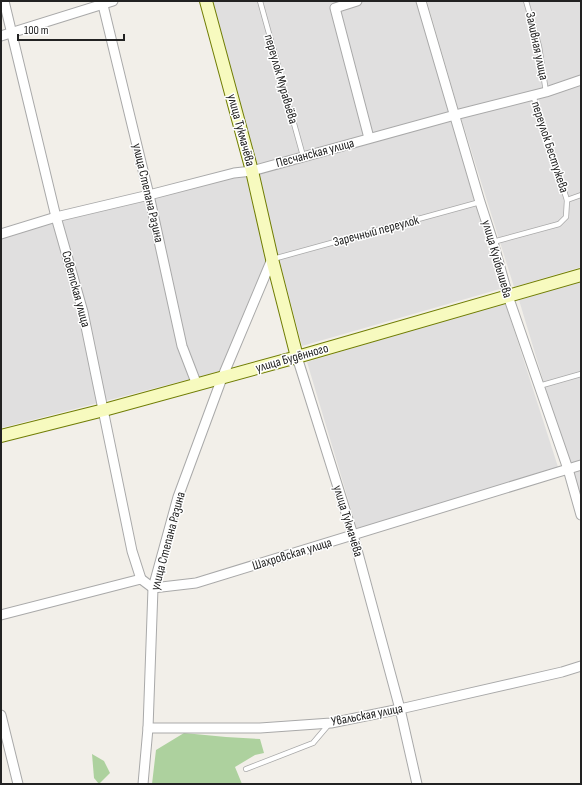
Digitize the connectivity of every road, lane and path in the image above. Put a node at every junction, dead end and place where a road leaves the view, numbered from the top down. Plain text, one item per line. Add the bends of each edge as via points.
1 (4, 1) edge
2 (113, 1) edge
3 (206, 1) edge
4 (260, 1) edge
5 (357, 1) edge
6 (421, 1) edge
7 (526, 1) edge
8 (102, 3) edge
9 (11, 32) junction
10 (1, 36) edge
11 (581, 80) edge
12 (546, 92) junction
13 (533, 95) junction
14 (455, 115) junction
15 (369, 138) junction
16 (303, 156) junction
17 (252, 171) junction
18 (149, 195) junction
19 (581, 196) edge
20 (567, 200) junction
21 (480, 202) junction
22 (56, 217) junction
23 (1, 234) edge
24 (493, 242) junction
25 (272, 259) junction
26 (581, 274) edge
27 (508, 296) junction
28 (297, 357) junction
29 (581, 374) edge
30 (222, 378) junction
31 (197, 385) junction
32 (539, 386) junction
33 (104, 410) junction
34 (1, 436) edge
35 (581, 466) edge
36 (568, 469) junction
37 (581, 515) edge
38 (352, 535) junction
39 (141, 579) junction
40 (153, 588) junction
41 (1, 615) edge
42 (581, 666) edge
43 (400, 708) junction
44 (1, 715) edge
45 (331, 723) junction
46 (148, 728) junction
47 (246, 769) dead end
48 (18, 784) edge
49 (143, 784) edge
50 (417, 784) edge

1 - 9 street, Советская улица
2 - 8 street
3 - 17 street, улица Тукмачёва
4 - 16 lane, переулок Муравьёва
5 - 15 street via 335,8
6 - 14 street, улица Куйбышева
7 - 12 lane, Заливная улица via 539,46
8 - 9 street
8 - 18 street, улица Степана Разина
9 - 10 street
9 - 22 street, Советская улица
11 - 12 street, Песчанская улица
12 - 13 street, Песчанская улица
13 - 14 street, Песчанская улица
13 - 20 lane, переулок Бестужева
14 - 15 street, Песчанская улица
14 - 21 street, улица Куйбышева
15 - 16 street, Песчанская улица
16 - 17 street, Песчанская улица
17 - 18 street, Песчанская улица via 234,173
17 - 25 street, улица Тукмачёва
18 - 22 street, Песчанская улица
18 - 31 street, улица Степана Разина via 182,346
19 - 20 lane
20 - 24 lane, переулок Бестужева via 566,217 559,224
21 - 24 street, улица Куйбышева
21 - 25 lane, Заречный переулок
22 - 23 street, Песчанская улица
22 - 33 street, Советская улица via 83,312
24 - 27 street, улица Куйбышева
25 - 28 street, улица Тукмачёва
25 - 30 street
26 - 27 street, улица Будённого
27 - 28 street, улица Будённого
27 - 32 street, улица Куйбышева
28 - 30 street, улица Будённого
28 - 38 street, улица Тукмачёва
29 - 32 lane
30 - 31 street, улица Будённого
30 - 40 street, улица Степана Разина via 178,497
31 - 33 street, улица Будённого
32 - 36 street, улица Куйбышева
33 - 34 street, улица Будённого
33 - 39 street, Советская улица via 132,551
35 - 36 street, Шахровская улица
36 - 37 street, улица Куйбышева
36 - 38 street, Шахровская улица
38 - 40 street, Шахровская улица via 196,583
38 - 43 street, улица Тукмачёва
39 - 40 street
39 - 41 street
40 - 46 street, улица Степана Разина
42 - 43 street, Увальская улица
43 - 45 street, Увальская улица
43 - 50 street, улица Тукмачёва
44 - 48 street
45 - 46 street, Увальская улица via 260,728
45 - 47 lane via 313,743
46 - 49 street, улица Степана Разина

